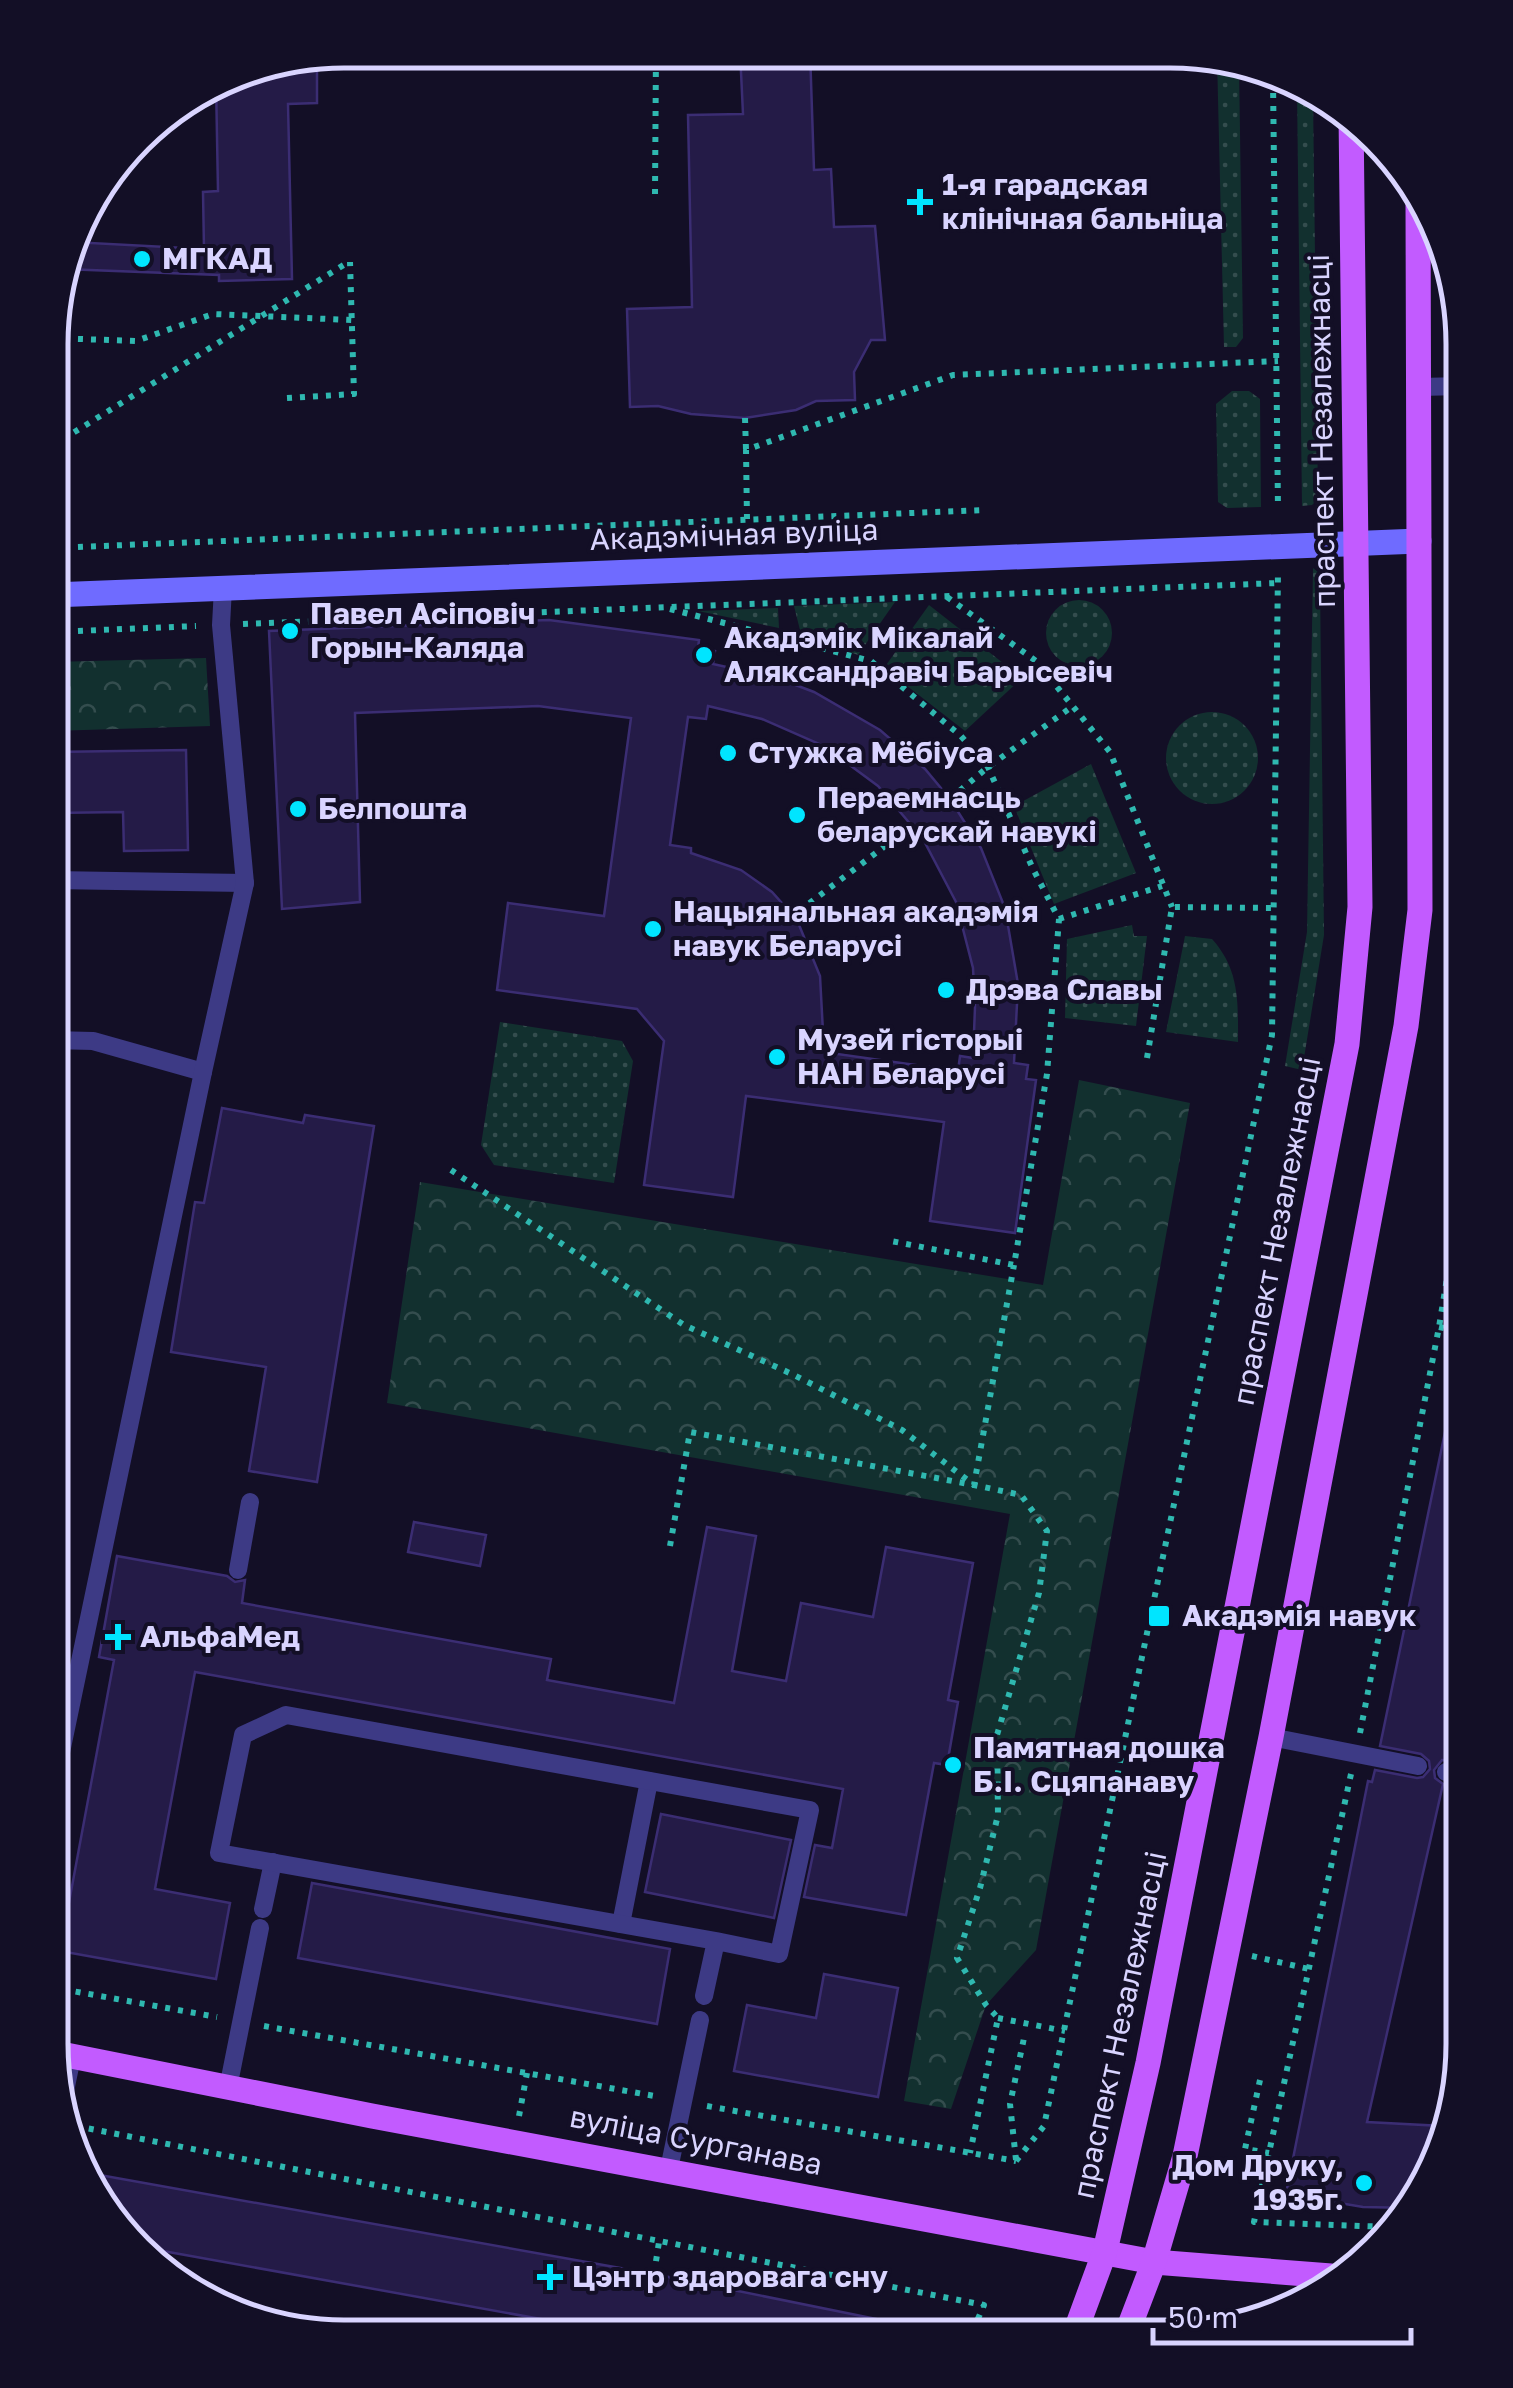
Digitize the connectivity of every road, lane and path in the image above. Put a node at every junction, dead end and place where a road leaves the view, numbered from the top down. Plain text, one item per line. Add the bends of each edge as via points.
1 (656, 68) edge
2 (1274, 88) edge
3 (1351, 136) edge
4 (655, 194) dead end
5 (1418, 224) edge
6 (261, 316) junction
7 (352, 320) junction
8 (68, 339) edge
9 (1278, 361) junction
10 (1419, 386) junction
11 (1446, 386) edge
12 (286, 398) dead end
13 (746, 418) dead end
14 (68, 436) edge
15 (746, 450) junction
16 (1278, 509) dead end
17 (985, 510) dead end
18 (747, 519) junction
19 (1419, 541) junction
20 (1355, 542) junction
21 (68, 547) edge
22 (1278, 569) dead end
23 (1278, 583) junction
24 (223, 588) junction
25 (68, 594) edge
26 (946, 596) junction
27 (664, 608) junction
28 (221, 625) junction
29 (68, 631) edge
30 (1073, 706) junction
31 (988, 767) junction
32 (950, 799) dead end
33 (913, 825) dead end
34 (68, 880) edge
35 (245, 883) junction
36 (1162, 886) junction
37 (1172, 907) junction
38 (1273, 908) junction
39 (798, 911) dead end
40 (1060, 919) junction
41 (68, 1040) edge
42 (1147, 1058) dead end
43 (202, 1072) junction
44 (451, 1170) dead end
45 (891, 1242) dead end
46 (1014, 1265) junction
47 (1445, 1290) edge
48 (1438, 1327) junction
49 (1445, 1329) edge
50 (974, 1485) junction
51 (250, 1502) dead end
52 (670, 1546) dead end
53 (238, 1570) dead end
54 (68, 1718) edge
55 (1271, 1737) junction
56 (1356, 1754) junction
57 (1418, 1766) dead end
58 (650, 1781) junction
59 (273, 1862) junction
60 (264, 1909) dead end
61 (621, 1924) junction
62 (260, 1928) dead end
63 (716, 1941) junction
64 (1268, 1960) dead end
65 (1309, 1968) junction
66 (68, 1990) edge
67 (704, 1996) dead end
68 (998, 2018) junction
69 (700, 2020) dead end
70 (242, 2022) junction
71 (1064, 2031) junction
72 (1024, 2038) dead end
73 (68, 2055) edge
74 (527, 2073) junction
75 (1260, 2080) dead end
76 (228, 2088) junction
77 (683, 2101) junction
78 (80, 2127) edge
79 (514, 2140) junction
80 (970, 2153) junction
81 (1269, 2153) junction
82 (1016, 2162) junction
83 (669, 2169) junction
84 (1377, 2227) edge
85 (659, 2242) junction
86 (1104, 2251) junction
87 (1154, 2262) junction
88 (654, 2274) dead end
89 (1321, 2275) edge
90 (978, 2320) edge
91 (1079, 2320) edge
92 (1133, 2320) edge

1 - 4 path
2 - 9 path
3 - 20 main road, праспект Незалежнасці
5 - 10 main road
6 - 7 path
6 - 7 path via 350,261
6 - 8 path via 213,314 136,341
6 - 14 path
7 - 12 path via 354,394
9 - 15 path via 953,375
9 - 16 path
10 - 11 lane
10 - 19 main road
13 - 15 path
15 - 18 path
17 - 18 path
18 - 21 path
19 - 20 street, Акадэмічная вуліца
19 - 55 main road via 1420,910 1406,1026
20 - 24 street, Акадэмічная вуліца
20 - 86 main road, праспект Незалежнасці via 1360,908 1347,1044 1148,2063
22 - 23 path
23 - 26 path
23 - 38 path
24 - 25 street, Акадэмічная вуліца
24 - 28 lane
26 - 27 path
26 - 30 path via 1036,661
27 - 28 path
27 - 31 path via 871,662
28 - 29 path
28 - 35 lane
30 - 31 path
30 - 36 path via 1110,752
31 - 32 path
31 - 40 path
33 - 39 path
34 - 35 lane
35 - 43 lane
36 - 37 path
36 - 40 path
37 - 38 path
37 - 42 path
38 - 71 path via 1272,1035
40 - 46 path via 1047,1074
41 - 43 lane via 93,1041
43 - 54 lane
44 - 50 path via 684,1325 902,1430
45 - 46 path
46 - 50 path
47 - 48 path
48 - 49 path
48 - 56 path
50 - 52 path via 690,1432
50 - 68 path via 1021,1495 1048,1531 1040,1592 996,1735 998,1815 957,1958
51 - 53 lane
55 - 56 lane
55 - 87 main road via 1185,2156
56 - 57 lane
56 - 65 path
58 - 59 lane via 286,1714 244,1734 219,1852
58 - 61 lane
58 - 63 lane via 810,1810 779,1954
59 - 60 lane
59 - 61 lane
61 - 63 lane
62 - 70 lane
63 - 67 lane
64 - 65 path
65 - 81 path
66 - 70 path
68 - 71 path
68 - 80 path
69 - 77 lane
70 - 74 path
70 - 76 lane
71 - 82 path via 1044,2126
72 - 82 path via 1010,2104
73 - 76 main road, вуліца Сурганава
74 - 77 path
74 - 79 path
75 - 81 path via 1245,2150
76 - 79 main road, вуліца Сурганава
77 - 80 path
77 - 83 lane
78 - 85 path
79 - 83 main road, вуліца Сурганава
80 - 82 path
81 - 84 path via 1254,2222
83 - 86 main road, вуліца Сурганава
85 - 88 path
85 - 90 path via 984,2305
86 - 87 main road, вуліца Сурганава
86 - 91 main road, праспект Незалежнасці
87 - 89 main road, вуліца Сурганава
87 - 92 main road

